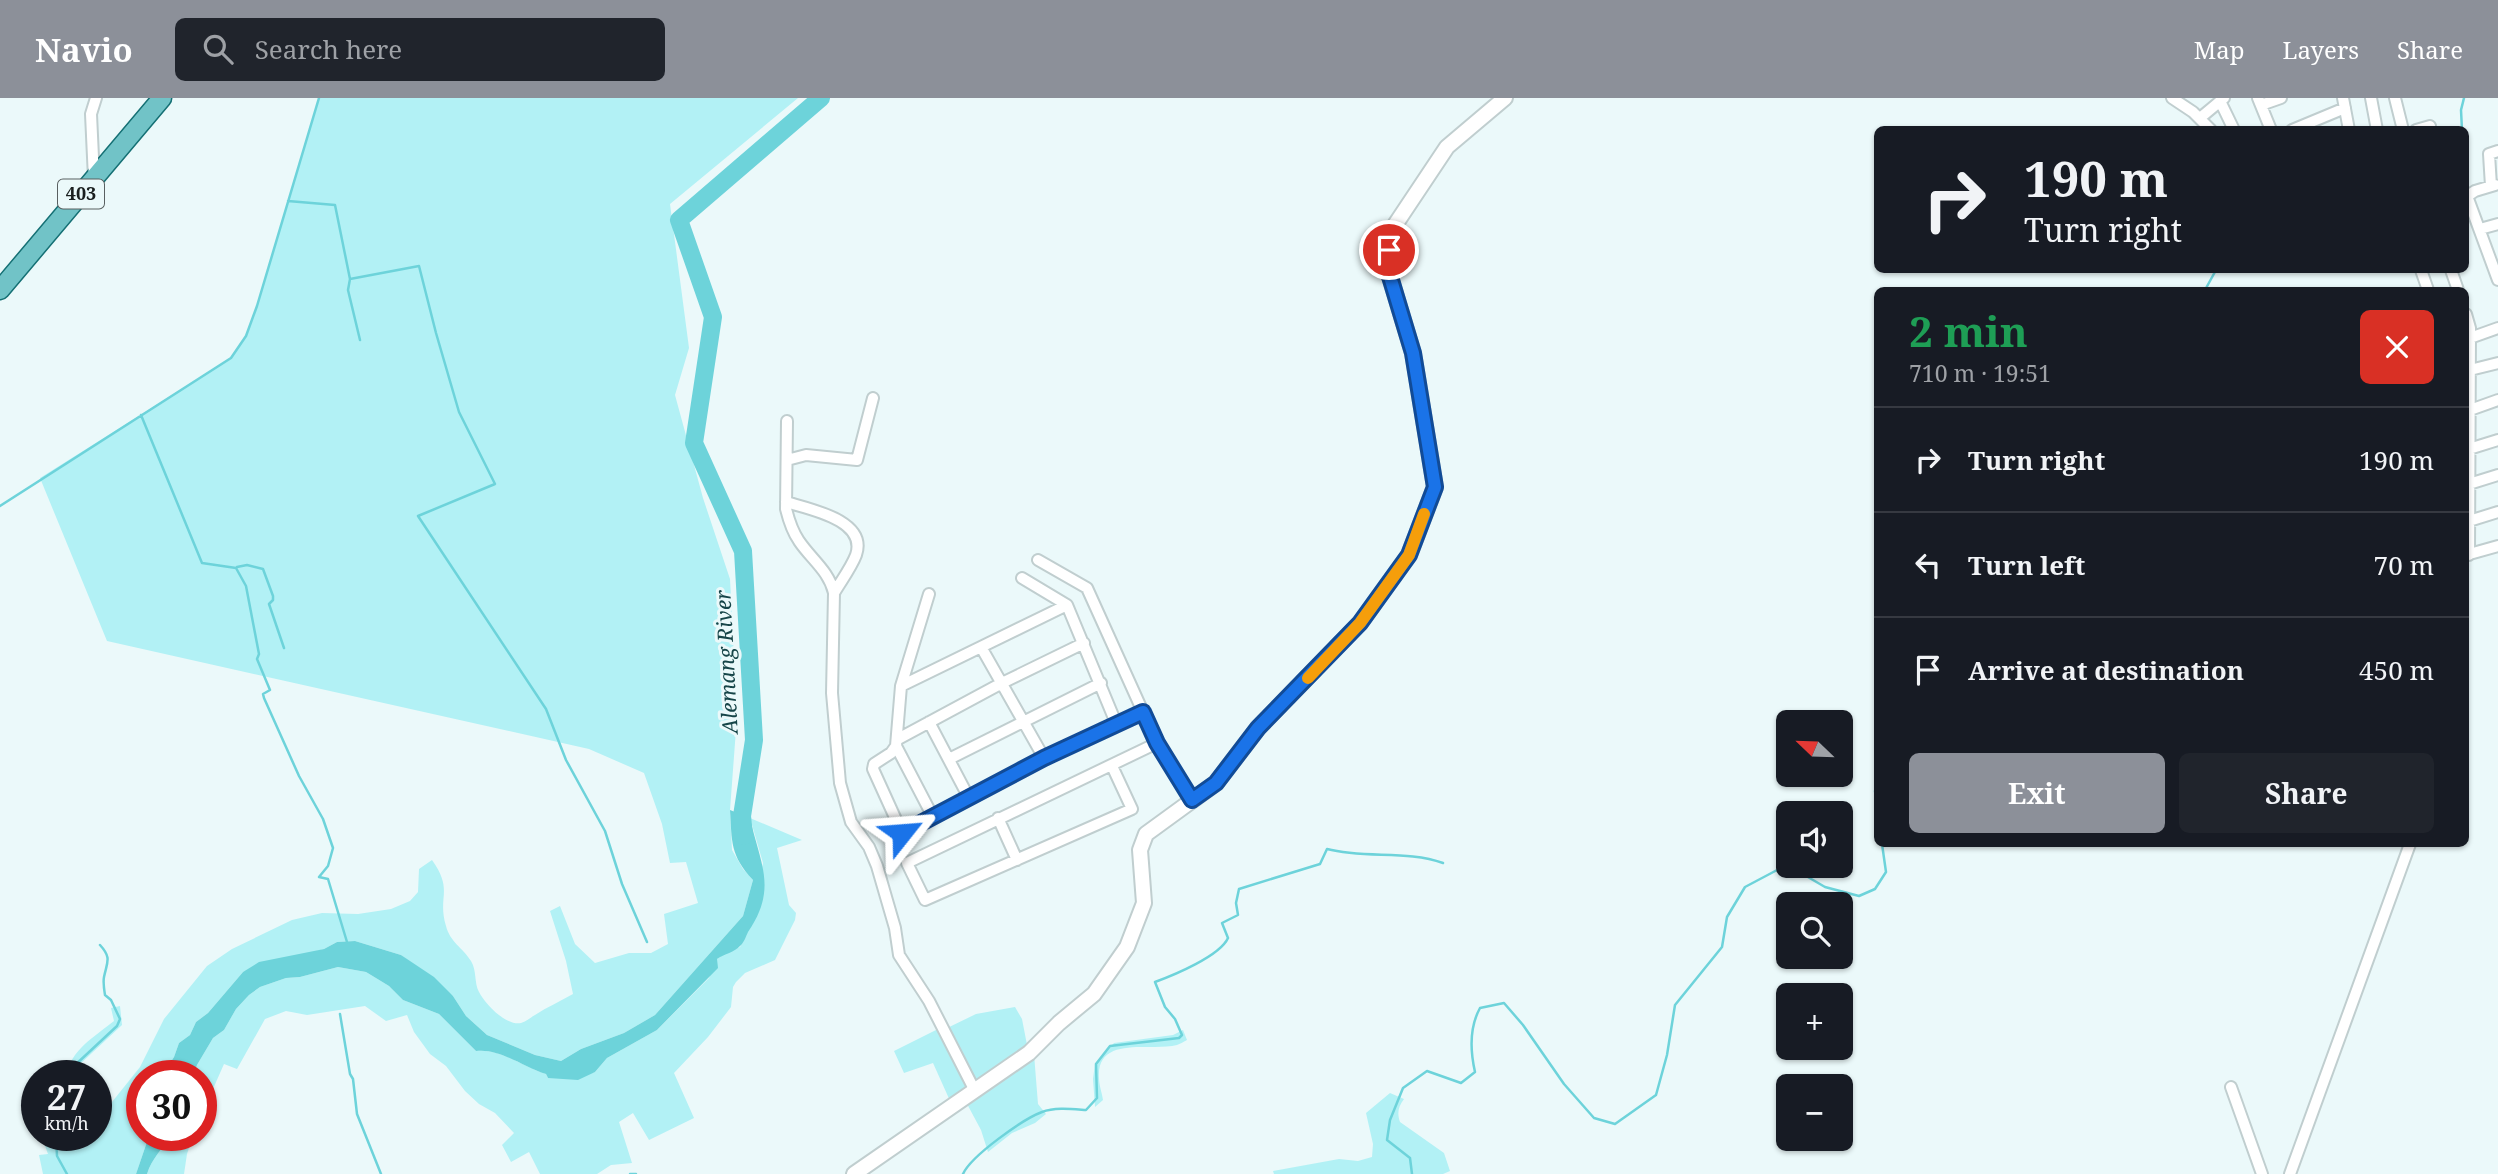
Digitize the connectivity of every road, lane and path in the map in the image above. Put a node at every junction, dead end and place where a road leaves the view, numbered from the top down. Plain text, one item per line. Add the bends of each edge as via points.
1 (96, 98) edge
2 (162, 98) edge
3 (1505, 98) edge
4 (2172, 98) edge
5 (2281, 98) edge
6 (2371, 98) edge
7 (2409, 98) edge
8 (2222, 99) edge
9 (2396, 99) edge
10 (2260, 101) edge
11 (2344, 103) edge
12 (2200, 118) junction
13 (2207, 126) edge
14 (2232, 126) edge
15 (2270, 126) edge
16 (2300, 126) edge
17 (2348, 126) edge
18 (2376, 126) edge
19 (2402, 126) edge
20 (2498, 151) edge
21 (94, 179) junction
22 (2495, 185) edge
23 (2469, 196) edge
24 (2469, 202) edge
25 (2498, 224) edge
26 (2480, 229) junction
27 (2498, 280) edge
28 (0, 290) edge
29 (2469, 324) edge
30 (2498, 328) edge
31 (2470, 338) junction
32 (2498, 363) edge
33 (2470, 370) junction
34 (873, 398) dead end
35 (2498, 400) edge
36 (2470, 410) junction
37 (787, 421) dead end
38 (2498, 439) edge
39 (2469, 449) junction
40 (786, 460) junction
41 (2498, 475) edge
42 (2469, 484) junction
43 (786, 502) junction
44 (2498, 512) edge
45 (2469, 521) joint
46 (2498, 546) edge
47 (2469, 554) edge
48 (1038, 560) dead end
49 (1022, 578) dead end
50 (834, 593) junction
51 (929, 594) dead end
52 (1067, 605) junction
53 (1084, 643) junction
54 (981, 647) junction
55 (1002, 683) junction
56 (1101, 683) junction
57 (901, 686) junction
58 (1143, 712) junction
59 (929, 722) junction
60 (1023, 722) junction
61 (1116, 723) junction
62 (897, 742) junction
63 (1157, 743) junction
64 (1044, 758) junction
65 (949, 759) junction
66 (1112, 766) junction
67 (969, 798) junction
68 (1192, 800) junction
69 (933, 817) junction
70 (998, 818) junction
71 (2409, 847) edge
72 (1017, 860) junction
73 (2231, 1087) dead end
74 (975, 1091) junction
75 (854, 1174) edge
76 (2262, 1174) edge
77 (2290, 1174) edge

1 - 21 street via 91,114
2 - 21 main road, 403
3 - 68 street via 1447,147 1391,231 1388,270 1413,353 1435,487 1409,555 1360,623 1258,728 1216,783
4 - 12 street
5 - 10 street
6 - 18 street
7 - 9 street
8 - 12 street
8 - 14 street
9 - 19 street
10 - 15 street
11 - 16 street
11 - 17 street
12 - 13 street
20 - 22 street via 2489,154
21 - 28 main road, 403
22 - 23 street
24 - 26 street
25 - 26 street
26 - 27 street
29 - 31 street
30 - 31 street
31 - 33 street
32 - 33 street
33 - 36 street
34 - 40 street via 858,460 806,455
35 - 36 street
36 - 39 street
37 - 40 street
38 - 39 street
39 - 42 street
40 - 43 street
41 - 42 street
42 - 45 street
43 - 50 street via 793,531 830,579
43 - 50 street via 850,528 857,552
44 - 45 street
46 - 47 street
48 - 58 street via 1087,588
49 - 52 street
50 - 74 street via 832,693 842,791 851,822 877,866 899,955
51 - 57 street
52 - 53 street
52 - 54 street
53 - 55 street
53 - 56 street
54 - 55 street
54 - 57 street
55 - 59 street
55 - 60 street
56 - 60 street
56 - 61 street
57 - 62 street
58 - 61 street
58 - 63 street
59 - 62 street
59 - 65 street
60 - 64 street
60 - 65 street
61 - 64 street
62 - 69 street
62 - 69 street via 873,769 902,833
63 - 66 street
63 - 68 street
64 - 67 street
65 - 67 street
66 - 70 street
66 - 72 street via 1132,809
67 - 69 street
68 - 74 street via 1142,840 1144,903 1127,947 1094,994 1029,1053
70 - 72 street
70 - 72 street via 907,863 925,900
71 - 77 street
73 - 76 street
74 - 75 street

